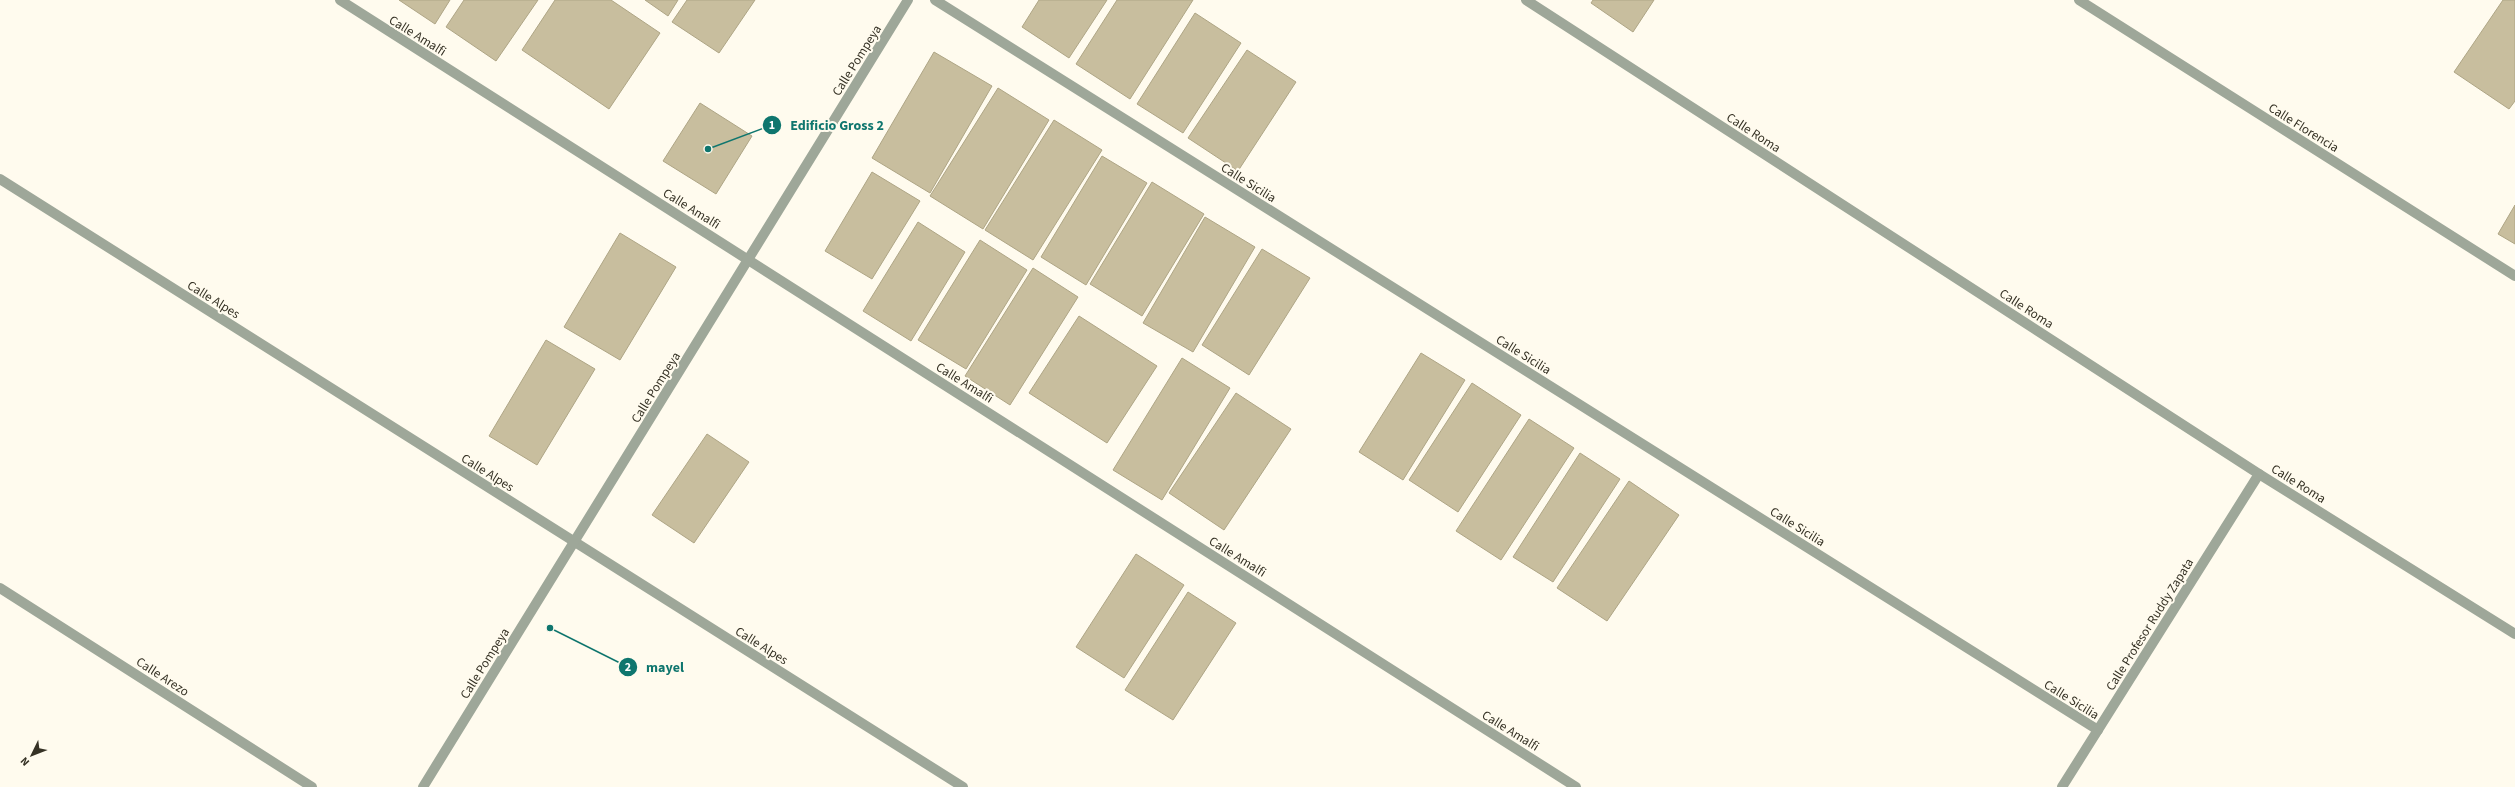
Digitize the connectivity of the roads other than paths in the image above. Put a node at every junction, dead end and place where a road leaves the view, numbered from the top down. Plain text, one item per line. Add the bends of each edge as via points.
1 (340, 0) edge
2 (908, 0) edge
3 (935, 0) edge
4 (1526, 0) edge
5 (2079, 0) edge
6 (0, 179) edge
7 (748, 260) junction
8 (2515, 276) edge
9 (2259, 474) junction
10 (574, 542) junction
11 (0, 588) edge
12 (2515, 634) edge
13 (2098, 730) junction
14 (312, 787) edge
15 (423, 787) edge
16 (963, 787) edge
17 (1576, 787) edge
18 (2062, 787) edge

1 - 7 street, Calle Amalfi
2 - 7 street, Calle Pompeya
3 - 13 street, Calle Sicilia
4 - 9 street, Calle Roma
5 - 8 street, Calle Florencia
6 - 10 street, Calle Alpes
7 - 10 street, Calle Pompeya
7 - 17 street, Calle Amalfi
9 - 12 street, Calle Roma
9 - 13 street, Calle Profesor Ruddy Zapata
10 - 15 street, Calle Pompeya
10 - 16 street, Calle Alpes
11 - 14 street, Calle Arezo
13 - 18 street, Calle Profesor Ruddy Zapata

